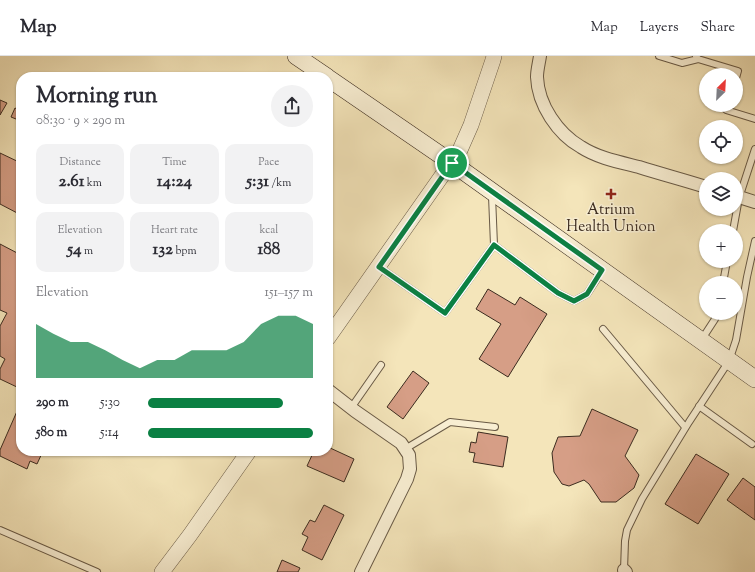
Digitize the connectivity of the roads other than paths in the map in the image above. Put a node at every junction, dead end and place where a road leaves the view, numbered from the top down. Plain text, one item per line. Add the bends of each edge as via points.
1 (296, 56) edge
2 (494, 56) edge
3 (540, 56) edge
4 (659, 56) edge
5 (697, 57) edge
6 (729, 68) edge
7 (320, 72) edge
8 (333, 80) edge
9 (732, 112) edge
10 (755, 119) edge
11 (755, 149) edge
12 (452, 163) junction
13 (743, 183) edge
14 (699, 185) edge
15 (492, 192) junction
16 (743, 198) edge
17 (755, 202) edge
18 (755, 241) edge
19 (494, 245) junction
20 (379, 267) junction
21 (602, 270) junction
22 (714, 320) edge
23 (603, 329) dead end
24 (333, 331) edge
25 (701, 340) junction
26 (729, 361) junction
27 (381, 365) dead end
28 (755, 379) edge
29 (333, 394) edge
30 (699, 406) junction
31 (351, 408) junction
32 (495, 427) dead end
33 (685, 427) junction
34 (752, 444) dead end
35 (406, 449) junction
36 (245, 456) edge
37 (0, 530) edge
38 (625, 571) edge
39 (97, 572) edge
40 (162, 572) edge
41 (361, 572) edge

1 - 7 main road
2 - 12 street via 471,125
3 - 14 street via 537,78 541,98 551,118 572,141 604,157
4 - 5 lane via 682,63
5 - 6 lane
8 - 12 main road
9 - 10 lane
11 - 13 lane
12 - 15 main road
12 - 20 street
15 - 19 lane
15 - 21 main road
16 - 17 street
18 - 26 lane via 737,336
19 - 20 lane via 445,313
19 - 21 lane via 558,293 574,301 587,294
20 - 24 street
21 - 25 main road
22 - 25 lane
23 - 33 lane
25 - 26 main road
26 - 28 main road
26 - 30 lane
27 - 31 lane
29 - 31 street
30 - 33 lane
30 - 34 lane
31 - 35 street
32 - 35 lane via 450,422
33 - 38 lane via 642,499 627,530
35 - 41 street via 410,469 407,479
36 - 40 street
37 - 39 lane

